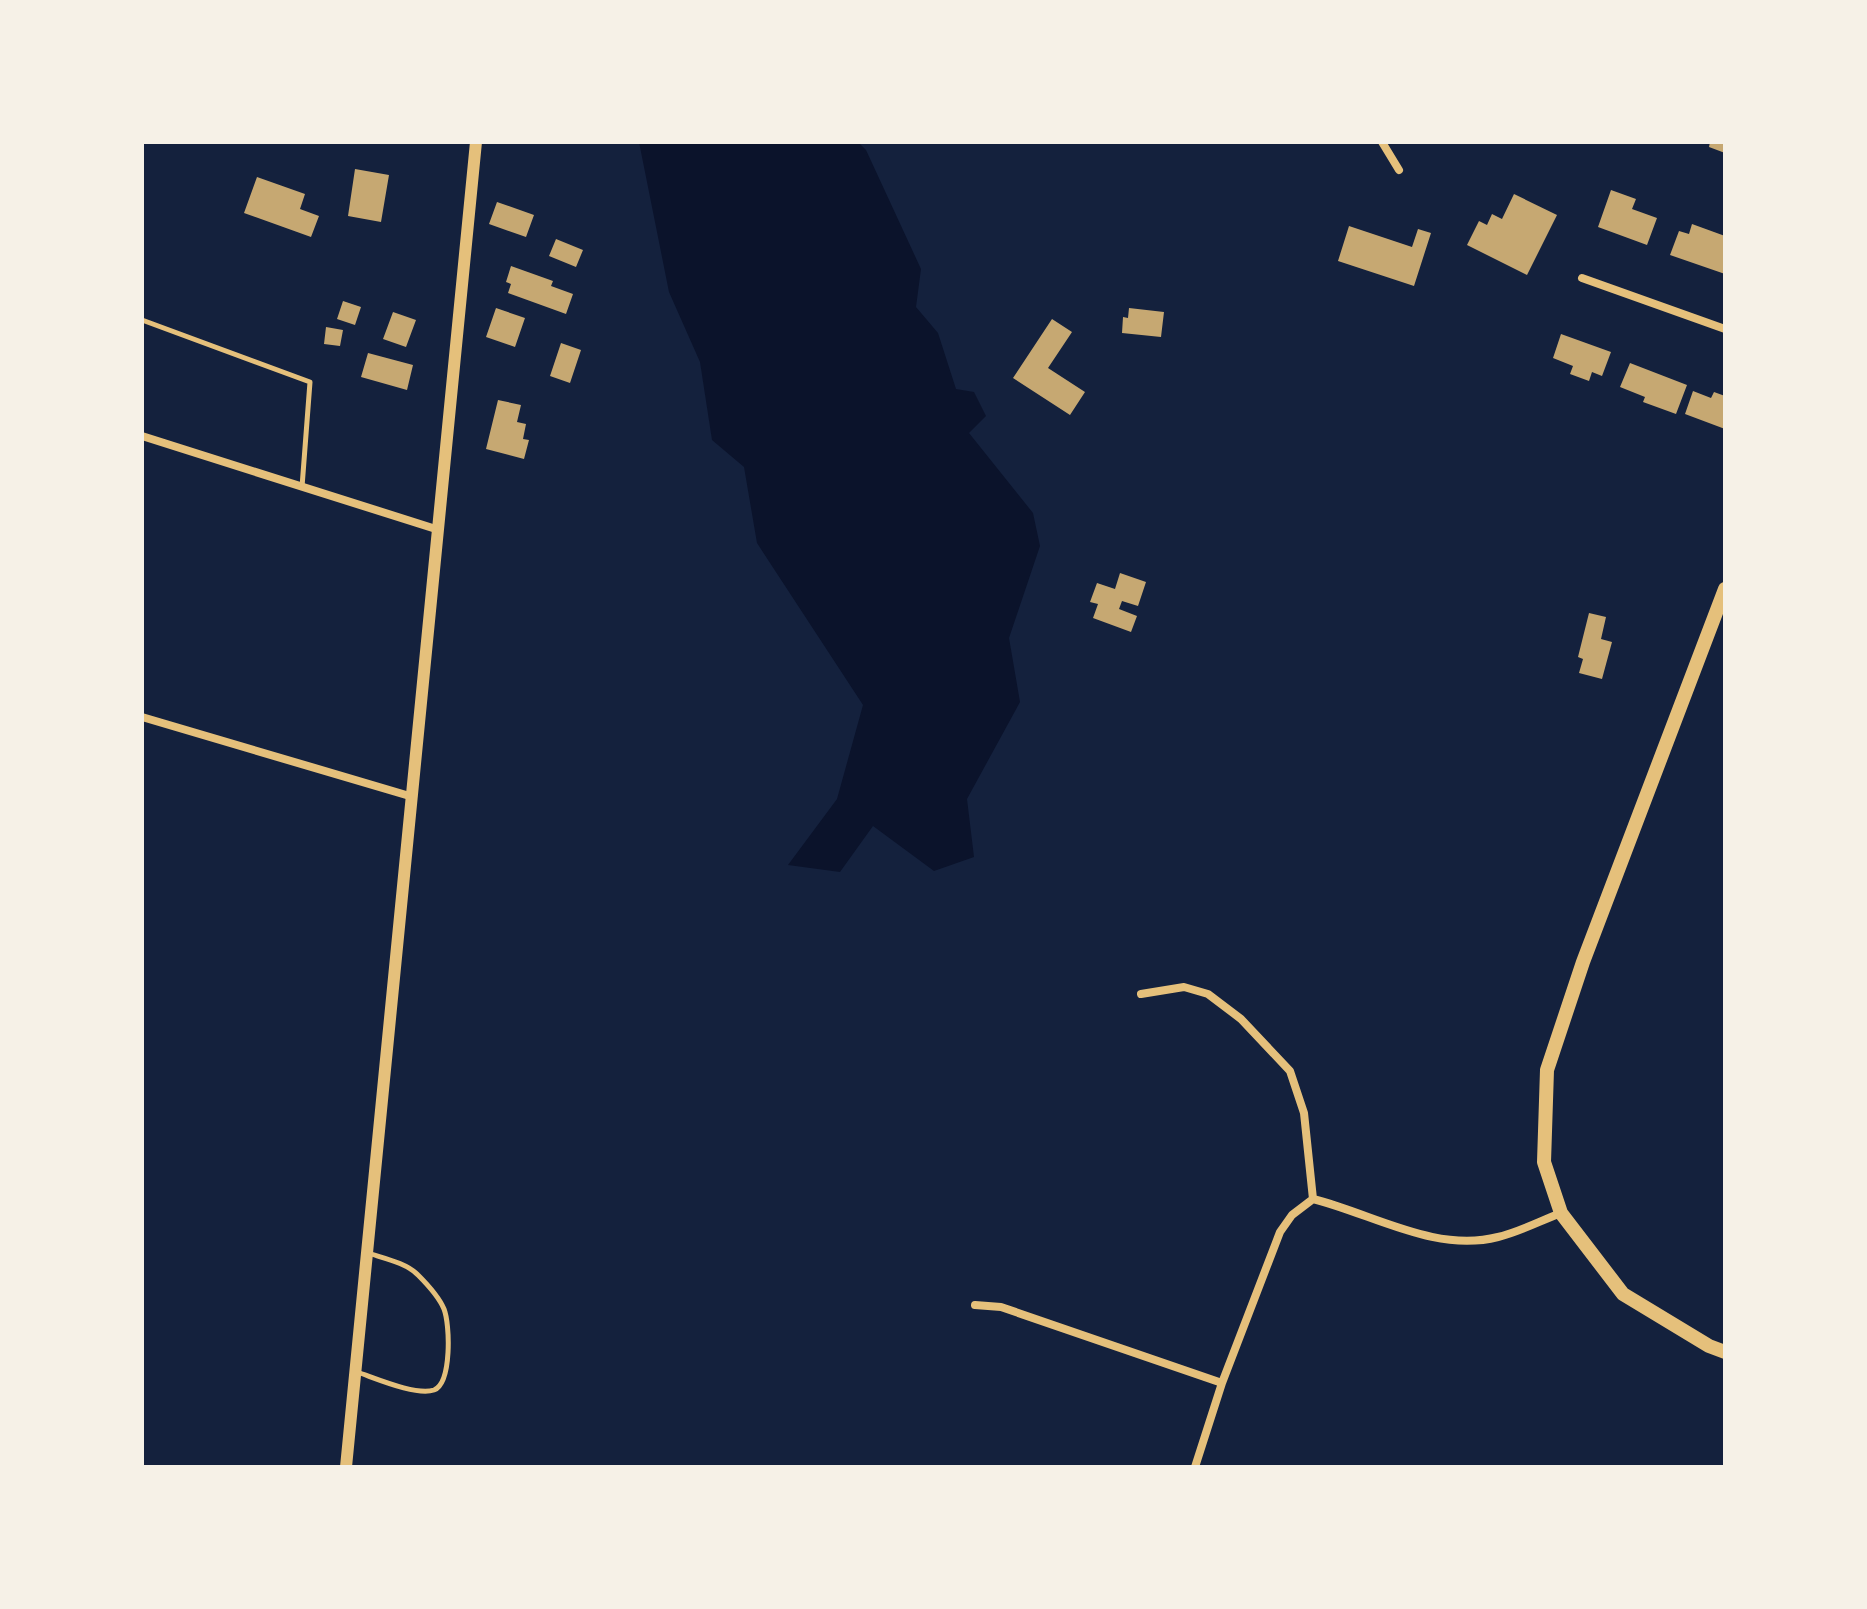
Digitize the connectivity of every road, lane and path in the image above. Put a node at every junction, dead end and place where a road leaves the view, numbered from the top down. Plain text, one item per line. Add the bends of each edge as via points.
1 (476, 142) edge
2 (1382, 142) edge
3 (1399, 170) dead end
4 (1582, 278) dead end
5 (142, 320) edge
6 (1725, 329) edge
7 (142, 436) edge
8 (302, 487) junction
9 (439, 530) junction
10 (1725, 589) edge
11 (142, 717) edge
12 (413, 797) junction
13 (1141, 994) dead end
14 (1313, 1199) junction
15 (1561, 1213) junction
16 (368, 1253) junction
17 (975, 1305) dead end
18 (1725, 1352) edge
19 (356, 1371) junction
20 (1222, 1383) junction
21 (346, 1467) edge
22 (1195, 1467) edge

1 - 9 street
2 - 3 street
4 - 6 street
5 - 8 lane via 310,382
7 - 8 street
8 - 9 street
9 - 12 street
10 - 15 main road via 1547,1070 1544,1162
11 - 12 street
12 - 16 street
13 - 14 street via 1184,987 1208,994 1241,1019 1290,1071 1304,1113
14 - 15 street via 1438,1240 1464,1242 1497,1237
14 - 20 street via 1280,1232
15 - 18 main road via 1623,1294
16 - 19 street
16 - 19 lane via 415,1272 437,1296 445,1311 448,1359 439,1388 431,1391
17 - 20 street via 1001,1307
19 - 21 street
20 - 22 street

